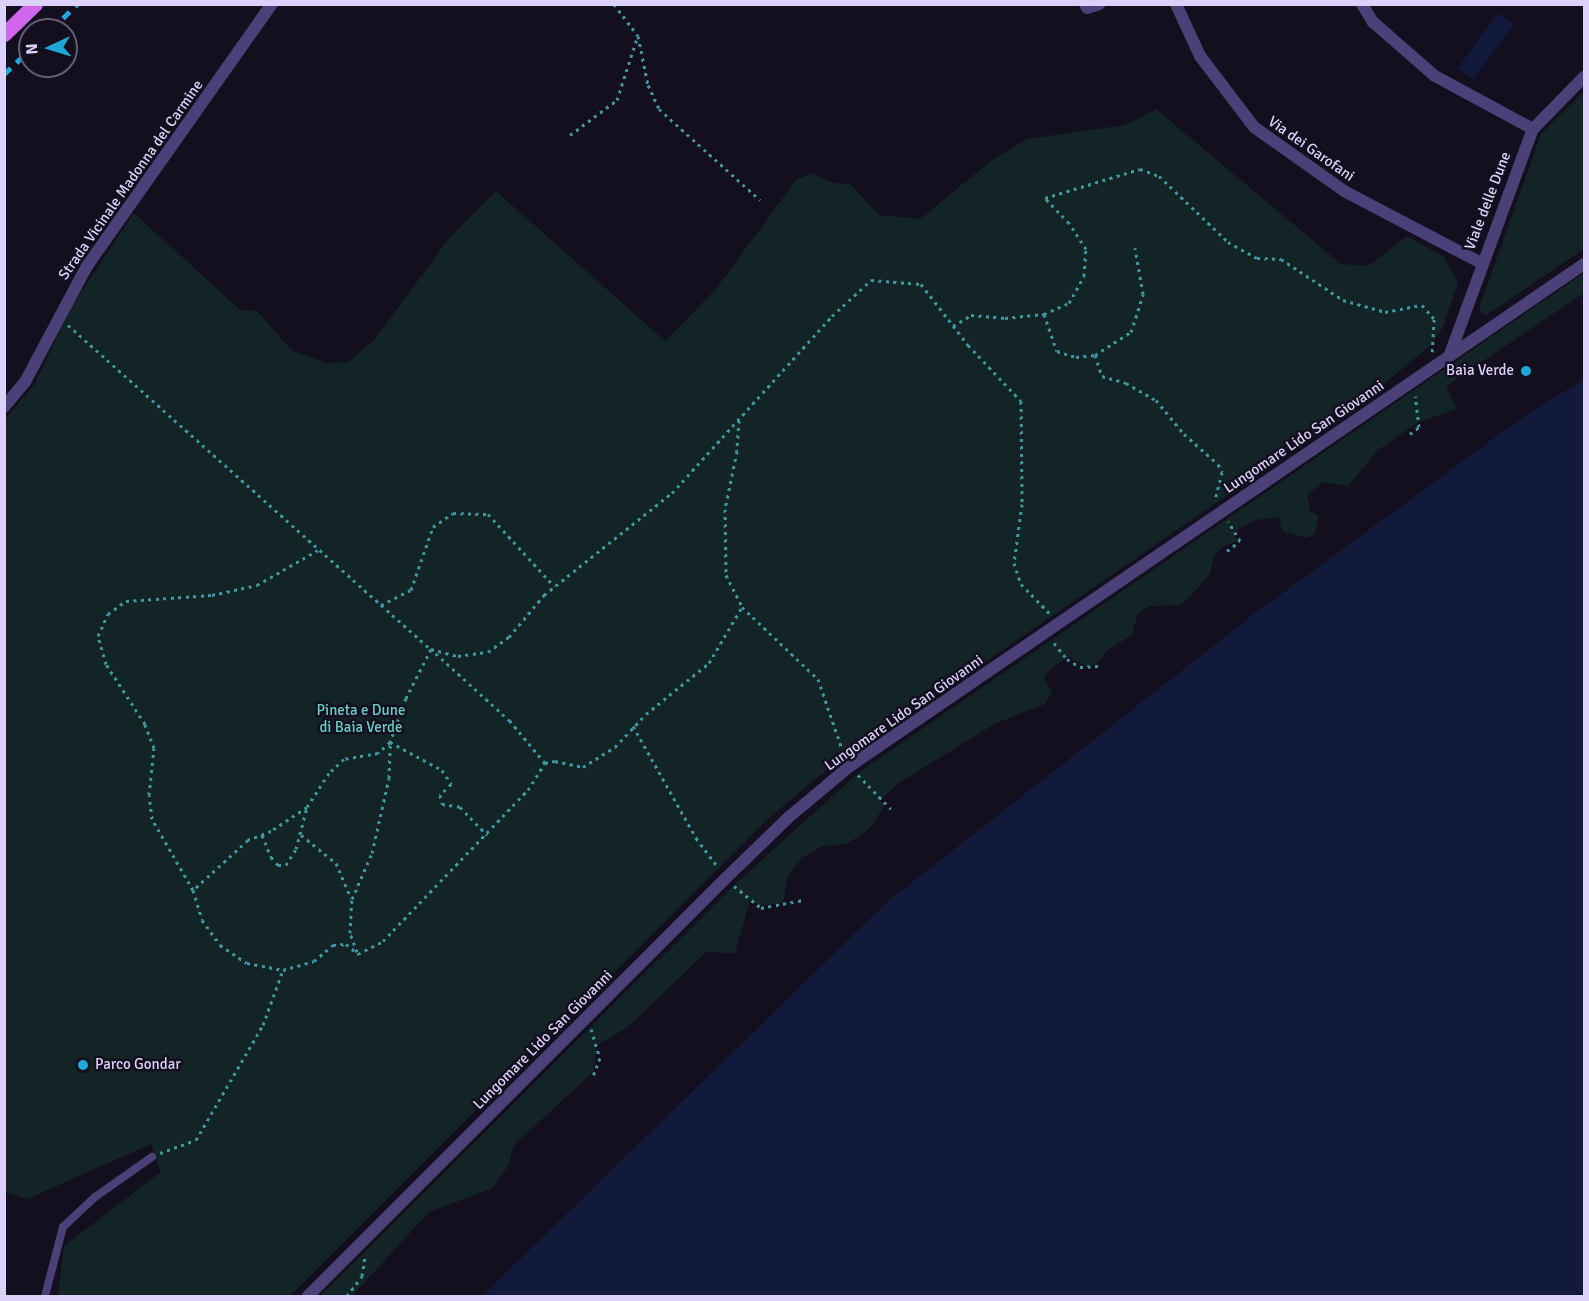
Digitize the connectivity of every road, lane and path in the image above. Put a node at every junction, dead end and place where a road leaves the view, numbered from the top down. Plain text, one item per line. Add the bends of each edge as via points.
1 (34, 4) edge
2 (272, 4) edge
3 (614, 4) edge
4 (1085, 4) edge
5 (1099, 4) edge
6 (1176, 4) edge
7 (1362, 4) edge
8 (4, 34) edge
9 (638, 36) junction
10 (1584, 77) edge
11 (1533, 129) junction
12 (570, 135) dead end
13 (760, 200) dead end
14 (1135, 248) dead end
15 (1481, 263) junction
16 (1584, 264) edge
17 (1044, 314) junction
18 (58, 316) junction
19 (953, 326) junction
20 (1450, 354) junction
21 (1095, 356) junction
22 (1437, 362) junction
23 (1408, 384) junction
24 (4, 407) edge
25 (739, 418) junction
26 (1410, 434) dead end
27 (1221, 511) junction
28 (318, 550) junction
29 (1227, 550) dead end
30 (555, 586) junction
31 (381, 605) junction
32 (742, 607) junction
33 (1058, 623) junction
34 (1046, 631) junction
35 (431, 649) junction
36 (1098, 666) dead end
37 (633, 726) junction
38 (390, 742) junction
39 (545, 763) junction
40 (850, 766) junction
41 (306, 807) junction
42 (891, 809) dead end
43 (262, 835) junction
44 (301, 835) junction
45 (487, 835) junction
46 (726, 878) junction
47 (193, 890) junction
48 (352, 899) junction
49 (803, 900) dead end
50 (358, 954) junction
51 (283, 970) junction
52 (583, 1021) junction
53 (593, 1076) dead end
54 (152, 1156) joint
55 (357, 1246) junction
56 (45, 1296) edge
57 (308, 1296) edge
58 (347, 1296) edge

1 - 8 main road
2 - 18 street, Strada Vicinale Madonna del Carmine via 87,266
3 - 9 path
4 - 5 street via 1087,8
6 - 15 street, Via dei Garofani via 1200,56 1254,128 1344,191
7 - 11 street via 1373,22 1435,75
9 - 12 path via 617,100
9 - 13 path via 648,85 659,109
10 - 11 street, Viale delle Dune
11 - 15 street, Viale delle Dune
14 - 21 path via 1143,294 1131,332
15 - 20 street, Viale delle Dune
16 - 20 street, Lungomare Lido San Giovanni
17 - 19 path via 1005,318 971,315
17 - 21 path via 1057,351 1076,357
17 - 22 path via 1069,303 1084,276 1086,249 1069,223 1045,198 1140,169 1159,176 1228,242 1257,258 1281,260 1343,300 1385,312 1422,305 1434,319 1430,350
18 - 24 street, Strada Vicinale Madonna del Carmine via 25,382
18 - 28 path via 241,476
19 - 25 path via 921,284 871,280 832,316
19 - 33 path via 1021,401 1022,504 1014,563 1021,584
20 - 22 street, Lungomare Lido San Giovanni
21 - 27 path via 1102,376 1126,382 1156,400 1184,434 1218,464 1222,472 1215,500
22 - 23 street, Lungomare Lido San Giovanni
23 - 26 path via 1420,416 1419,427
23 - 27 street, Lungomare Lido San Giovanni
25 - 30 path via 672,493
25 - 32 path via 737,451 725,509 726,576
27 - 29 path via 1240,541
27 - 33 street, Lungomare Lido San Giovanni
28 - 31 path
28 - 47 path via 257,585 212,596 126,601 108,614 98,636 106,664 145,724 154,748 149,795 152,819
30 - 31 path via 488,513 453,513 433,527 411,590
30 - 35 path via 509,637 488,652 458,656
31 - 35 path
32 - 37 path via 709,663
32 - 40 path via 818,679
33 - 34 street, Lungomare Lido San Giovanni
34 - 36 path via 1067,659 1086,669
34 - 40 street, Lungomare Lido San Giovanni
35 - 38 path via 406,698
35 - 39 path via 510,721
37 - 39 path via 615,747 583,767 555,761
37 - 46 path via 696,838
38 - 41 path via 378,753 344,759 329,773
38 - 45 path via 442,770 451,784 440,795 442,804 460,807
38 - 48 path via 389,778 372,853
39 - 45 path via 528,790
40 - 42 path
40 - 46 street, Lungomare Lido San Giovanni via 789,817
41 - 43 path
41 - 44 path
43 - 44 path via 265,848 278,866 286,865
43 - 47 path via 248,840
44 - 48 path via 336,862
45 - 50 path via 383,941
46 - 49 path via 761,908
46 - 52 street, Lungomare Lido San Giovanni
47 - 51 path via 202,920 220,945 247,963
48 - 50 path via 351,933
50 - 51 path via 346,944 333,945 314,961
51 - 54 path via 263,1025 196,1140
52 - 53 path via 599,1047 600,1064
52 - 55 street, Lungomare Lido San Giovanni
54 - 56 lane via 95,1197 63,1227
55 - 57 street, Lungomare Lido San Giovanni
55 - 58 path via 366,1257 362,1276

